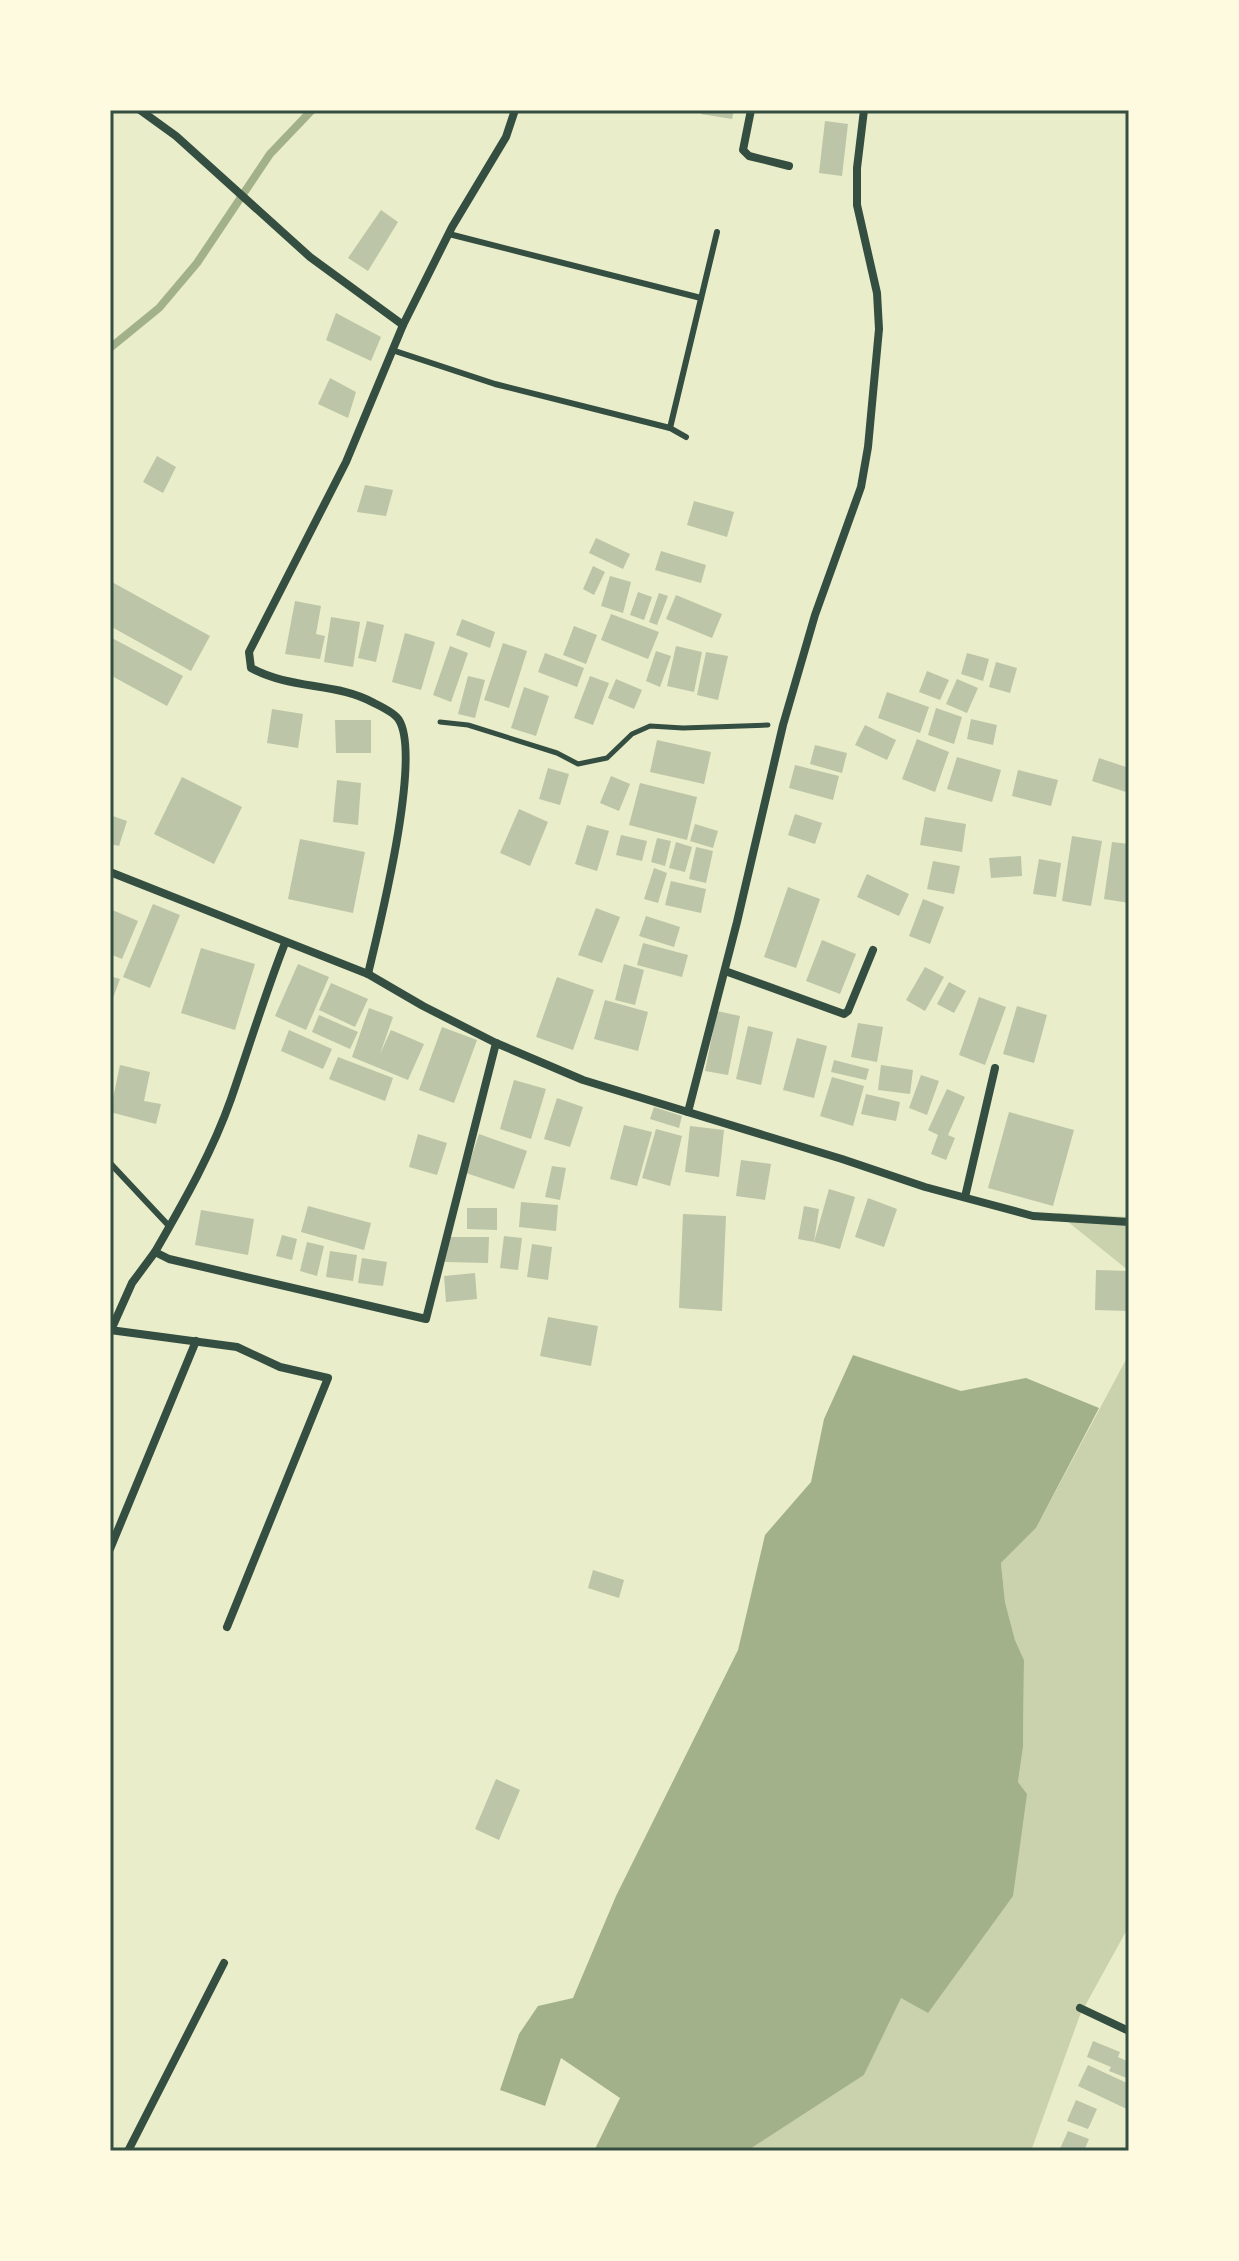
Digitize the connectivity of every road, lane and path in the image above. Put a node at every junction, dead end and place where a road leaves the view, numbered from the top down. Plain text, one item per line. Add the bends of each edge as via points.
1 (140, 110) edge
2 (515, 110) edge
3 (751, 110) edge
4 (864, 110) edge
5 (789, 166) dead end
6 (717, 232) dead end
7 (449, 234) junction
8 (701, 298) junction
9 (403, 325) junction
10 (392, 350) junction
11 (670, 428) junction
12 (686, 437) dead end
13 (440, 722) dead end
14 (783, 725) junction
15 (110, 872) edge
16 (285, 943) junction
17 (873, 950) dead end
18 (725, 971) junction
19 (368, 974) junction
20 (496, 1043) junction
21 (995, 1068) dead end
22 (688, 1112) junction
23 (110, 1163) edge
24 (965, 1197) junction
25 (1129, 1222) edge
26 (169, 1226) junction
27 (155, 1252) junction
28 (110, 1330) edge
29 (196, 1341) junction
30 (110, 1549) edge
31 (227, 1627) dead end
32 (224, 1963) dead end
33 (1080, 2008) dead end
34 (1129, 2031) edge
35 (128, 2151) edge

1 - 9 street via 310,257
2 - 7 street via 496,157
3 - 5 street via 743,150
4 - 14 street via 857,205 877,293 879,329 868,447 861,487
6 - 8 lane
7 - 8 lane
7 - 9 street
8 - 11 lane
9 - 10 street
10 - 11 lane via 495,384
10 - 19 street via 346,462 249,652 251,668 266,676 371,701 398,718 404,733 399,823
11 - 12 lane
13 - 14 path via 468,725 578,764 607,758 632,734 650,726
14 - 18 street
15 - 16 street
16 - 19 street
16 - 26 street via 230,1101
17 - 18 street via 844,1014
18 - 22 street
19 - 20 street
20 - 22 street via 583,1080
20 - 27 street via 426,1319
21 - 24 street
22 - 24 street
23 - 26 lane
24 - 25 street via 1033,1216
26 - 27 street
27 - 28 street via 132,1283
28 - 29 street
29 - 30 street
29 - 31 street via 237,1347 280,1367 328,1378
32 - 35 street
33 - 34 street

